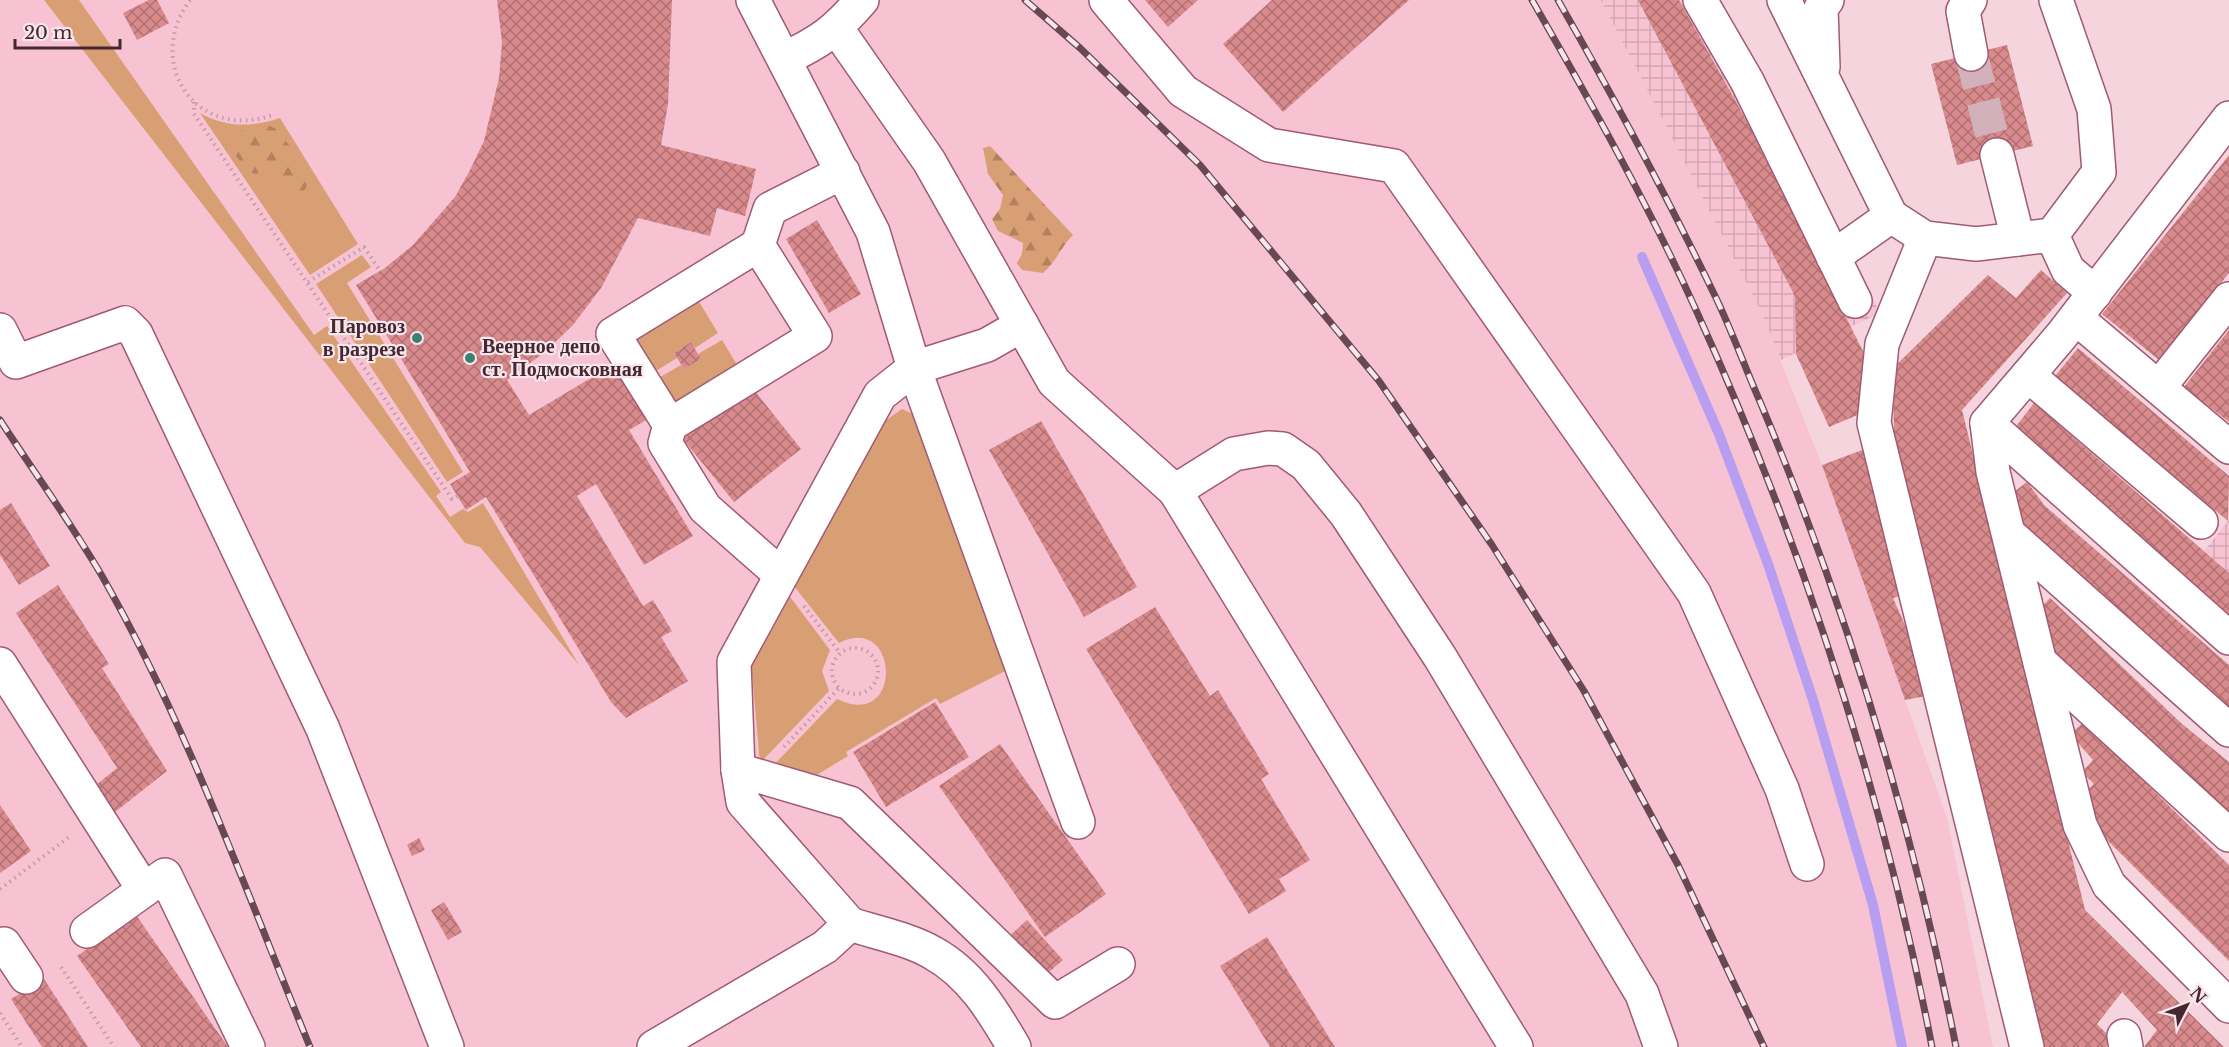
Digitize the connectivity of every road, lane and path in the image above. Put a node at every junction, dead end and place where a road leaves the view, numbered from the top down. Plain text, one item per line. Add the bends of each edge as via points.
1 (182, 0) edge
2 (190, 0) edge
3 (753, 0) edge
4 (862, 0) edge
5 (1106, 0) edge
6 (1700, 0) edge
7 (1784, 0) edge
8 (1827, 0) edge
9 (1970, 0) edge
10 (2056, 0) edge
11 (186, 5) junction
12 (837, 28) junction
13 (1971, 54) tunnel mouth
14 (784, 59) junction
15 (1823, 74) junction
16 (194, 102) junction
17 (273, 115) dead end
18 (2229, 118) edge
19 (1996, 155) tunnel mouth
20 (843, 172) junction
21 (1891, 216) junction
22 (2052, 235) junction
23 (1925, 238) junction
24 (2018, 239) junction
25 (758, 245) junction
26 (1833, 257) junction
27 (380, 271) dead end
28 (308, 282) junction
29 (2229, 298) edge
30 (1855, 301) dead end
31 (2085, 305) junction
32 (1022, 325) junction
33 (0, 330) edge
34 (914, 368) junction
35 (2028, 375) junction
36 (2159, 387) junction
37 (1987, 423) junction
38 (670, 425) junction
39 (2229, 447) edge
40 (1175, 491) junction
41 (458, 496) dead end
42 (2201, 522) dead end
43 (2009, 534) junction
44 (781, 575) junction
45 (2229, 638) edge
46 (840, 653) junction
47 (2040, 662) junction
48 (0, 664) edge
49 (839, 688) junction
50 (2229, 730) edge
51 (747, 773) junction
52 (97, 816) junction
53 (1078, 822) dead end
54 (2229, 835) edge
55 (1807, 864) dead end
56 (0, 889) edge
57 (144, 890) junction
58 (850, 924) junction
59 (87, 931) dead end
60 (4, 944) dead end
61 (1118, 964) dead end
62 (26, 977) joint
63 (2229, 1006) edge
64 (0, 1013) edge
65 (22, 1047) edge
66 (114, 1047) edge
67 (248, 1047) edge
68 (447, 1047) edge
69 (654, 1047) edge
70 (1014, 1047) edge
71 (1516, 1047) edge
72 (1661, 1047) edge
73 (2027, 1047) edge

1 - 11 path
2 - 11 path
3 - 14 lane
4 - 12 lane
5 - 55 lane via 1183,91 1269,145 1394,166 1694,593 1782,789
6 - 26 lane via 1747,81
7 - 15 lane
8 - 15 lane via 1821,8
9 - 13 lane via 1964,11
10 - 22 lane via 2094,109 2099,172
11 - 16 path via 176,24 171,52 178,79
12 - 14 lane
12 - 32 lane via 929,162
14 - 20 lane
15 - 21 lane
16 - 17 path via 212,114 232,120 246,122
16 - 28 path via 194,114
18 - 31 lane
19 - 24 lane
20 - 25 lane via 770,209
20 - 34 lane via 873,232
21 - 23 lane
21 - 26 lane
22 - 24 lane
22 - 31 lane
23 - 24 lane via 1976,244
23 - 73 lane via 1882,344 1874,423
25 - 38 lane via 613,334
25 - 38 lane via 815,336
26 - 30 lane
27 - 28 path via 364,247
28 - 41 path via 452,499
29 - 36 lane
31 - 35 lane
31 - 36 lane
32 - 34 lane via 987,345
32 - 40 lane via 1054,382
33 - 68 lane via 16,362 124,323 136,334 323,729
34 - 44 lane via 880,395
34 - 53 lane
35 - 37 lane
35 - 42 lane
36 - 39 lane
37 - 43 lane via 1993,472
37 - 45 lane
38 - 44 lane via 665,443 705,508
40 - 71 lane
40 - 72 lane via 1234,454 1283,449 1306,465 1346,514 1440,657 1642,994
43 - 47 lane
43 - 50 lane
44 - 46 path
44 - 51 lane via 734,662
46 - 49 path via 831,668
46 - 49 path via 852,648 866,650 875,660 878,673 872,686 861,693
47 - 54 lane
47 - 63 lane via 2080,825 2109,885
48 - 52 lane
49 - 51 path
51 - 58 lane via 743,802
51 - 61 lane via 850,803 1055,1002
52 - 56 path
52 - 57 lane
57 - 59 lane
57 - 67 lane via 165,875
58 - 69 lane via 825,947
58 - 70 lane via 932,952 954,967 986,1002
60 - 62 lane
62 - 66 path via 54,957
64 - 65 path

